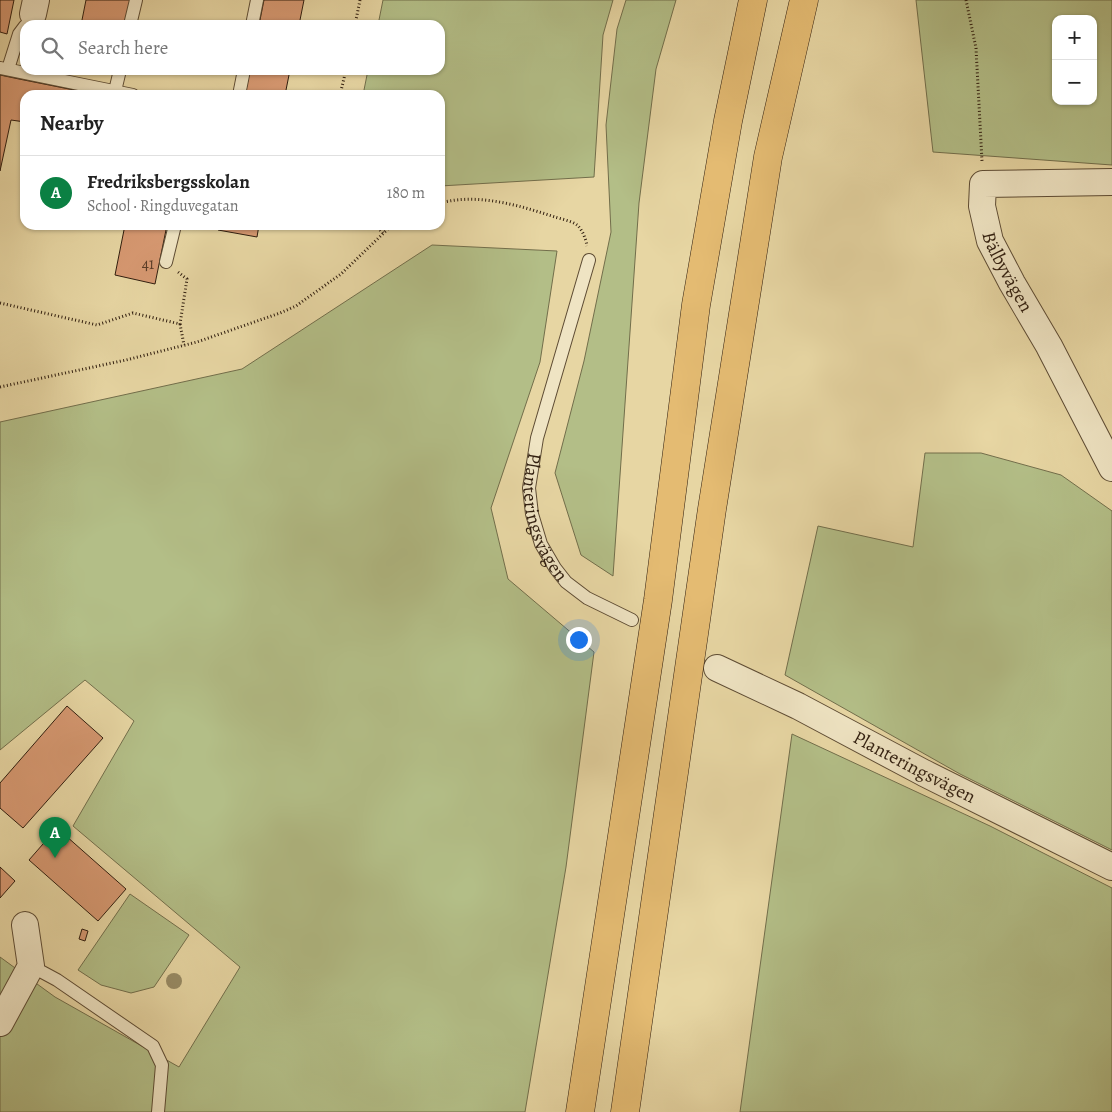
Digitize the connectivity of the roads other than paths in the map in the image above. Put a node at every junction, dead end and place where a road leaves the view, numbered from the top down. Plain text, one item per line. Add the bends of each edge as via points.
1 (136, 0) edge
2 (257, 0) edge
3 (753, 0) edge
4 (804, 0) edge
5 (131, 20) edge
6 (253, 20) edge
7 (20, 32) edge
8 (4, 68) edge
9 (20, 71) edge
10 (38, 75) edge
11 (119, 75) edge
12 (243, 75) edge
13 (110, 90) edge
14 (115, 90) edge
15 (240, 90) edge
16 (1112, 182) edge
17 (174, 230) edge
18 (589, 260) road end
19 (166, 262) road end
20 (1112, 468) edge
21 (632, 620) dead end
22 (717, 668) dead end
23 (1112, 867) edge
24 (25, 925) dead end
25 (32, 966) junction
26 (0, 1023) edge
27 (158, 1112) edge
28 (580, 1112) edge
29 (625, 1112) edge

1 - 5 lane
2 - 6 lane
3 - 28 highway via 696,305 658,600
4 - 29 highway via 766,167 712,509
7 - 8 lane
8 - 9 lane
10 - 13 lane
11 - 14 lane
12 - 15 lane
16 - 20 street, Bälbyvägen via 983,184 982,206 990,241
17 - 19 lane
18 - 21 lane, Planteringsvägen via 537,438 529,488 532,514 541,544 566,582 587,598
22 - 23 street, Planteringsvägen via 798,706
24 - 25 street
25 - 26 street
25 - 27 lane via 153,1046 162,1066

